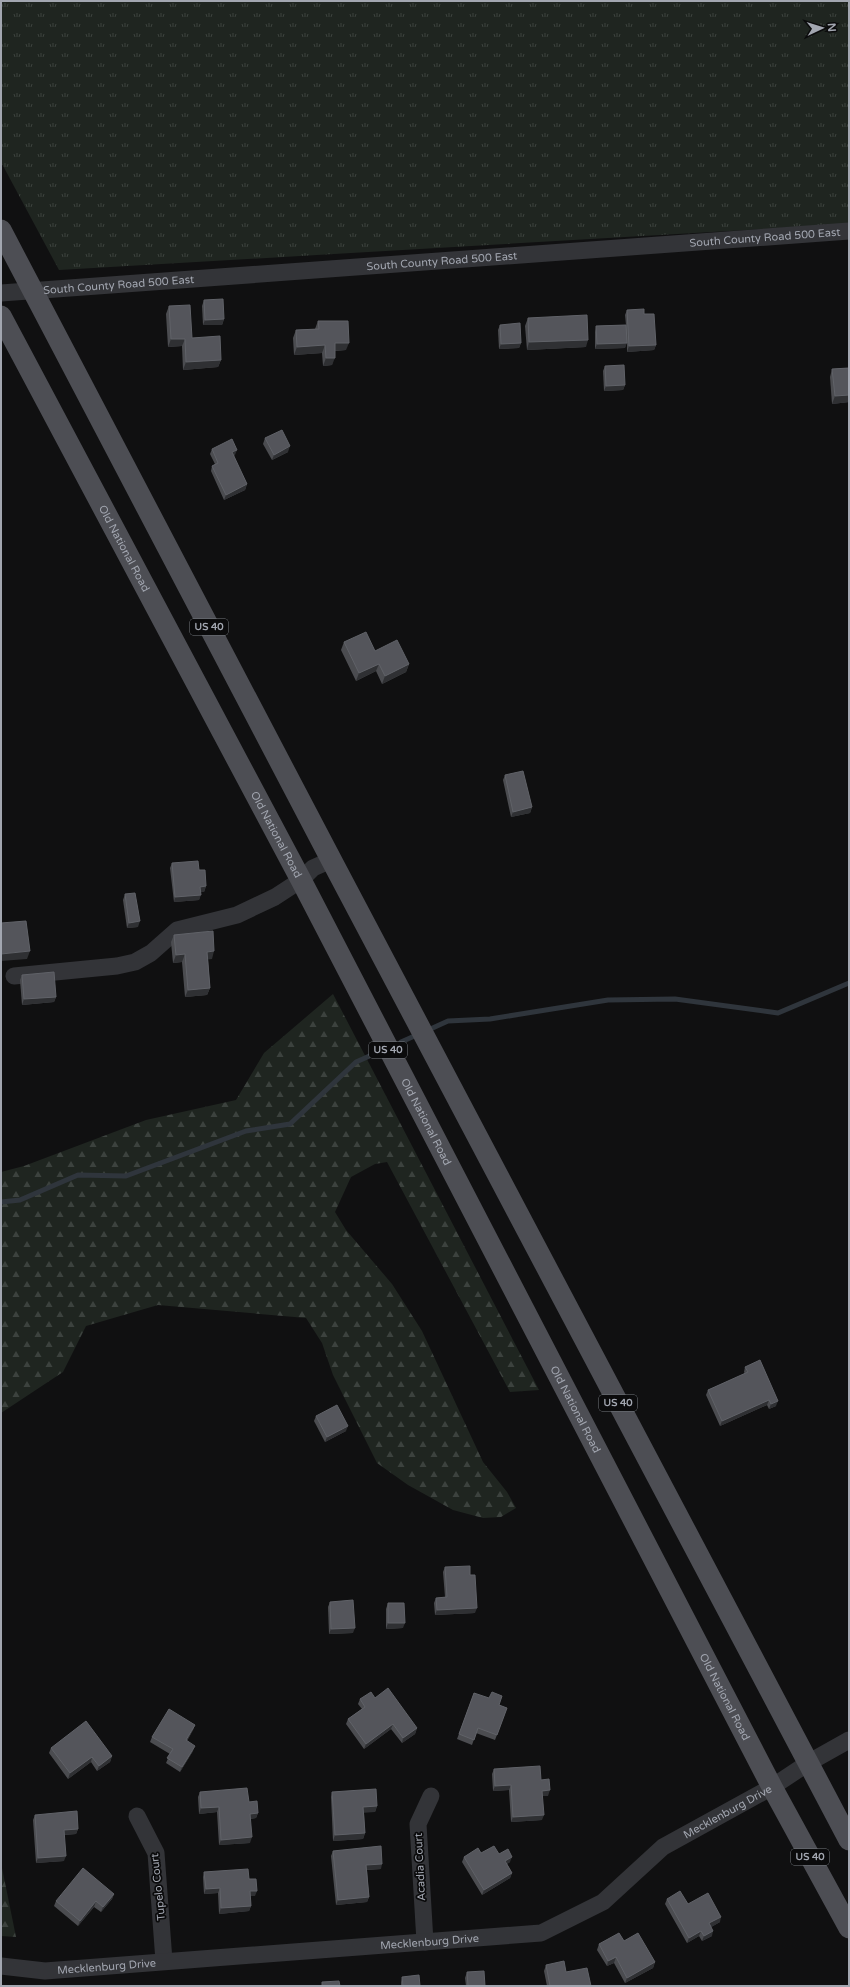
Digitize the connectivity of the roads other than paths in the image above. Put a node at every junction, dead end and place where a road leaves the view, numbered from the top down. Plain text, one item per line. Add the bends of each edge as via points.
1 (1, 230) edge
2 (849, 231) edge
3 (34, 291) junction
4 (1, 293) edge
5 (1, 316) edge
6 (331, 860) junction
7 (301, 880) junction
8 (14, 976) dead end
9 (849, 1740) edge
10 (808, 1763) junction
11 (772, 1787) junction
12 (431, 1796) dead end
13 (137, 1816) dead end
14 (849, 1840) edge
15 (849, 1928) edge
16 (425, 1942) junction
17 (164, 1962) junction
18 (1, 1966) edge

1 - 3 main road, US 40
2 - 3 street, South County Road 500 East
3 - 4 street, South County Road 500 East
3 - 6 main road, US 40
5 - 7 main road, Old National Road / US 40
6 - 7 street via 313,868
6 - 10 main road, US 40
7 - 8 street via 275,897 237,915 177,930 151,953 135,962
7 - 11 main road, Old National Road / US 40
9 - 10 street, Mecklenburg Drive
10 - 11 street, Mecklenburg Drive
10 - 14 main road, US 40
11 - 15 main road, Old National Road / US 40
11 - 16 street, Mecklenburg Drive via 663,1847 603,1902 541,1933
12 - 16 street, Acadia Court via 418,1824
13 - 17 street, Tupelo Court via 156,1853
16 - 17 street, Mecklenburg Drive
17 - 18 street, Mecklenburg Drive via 44,1971

